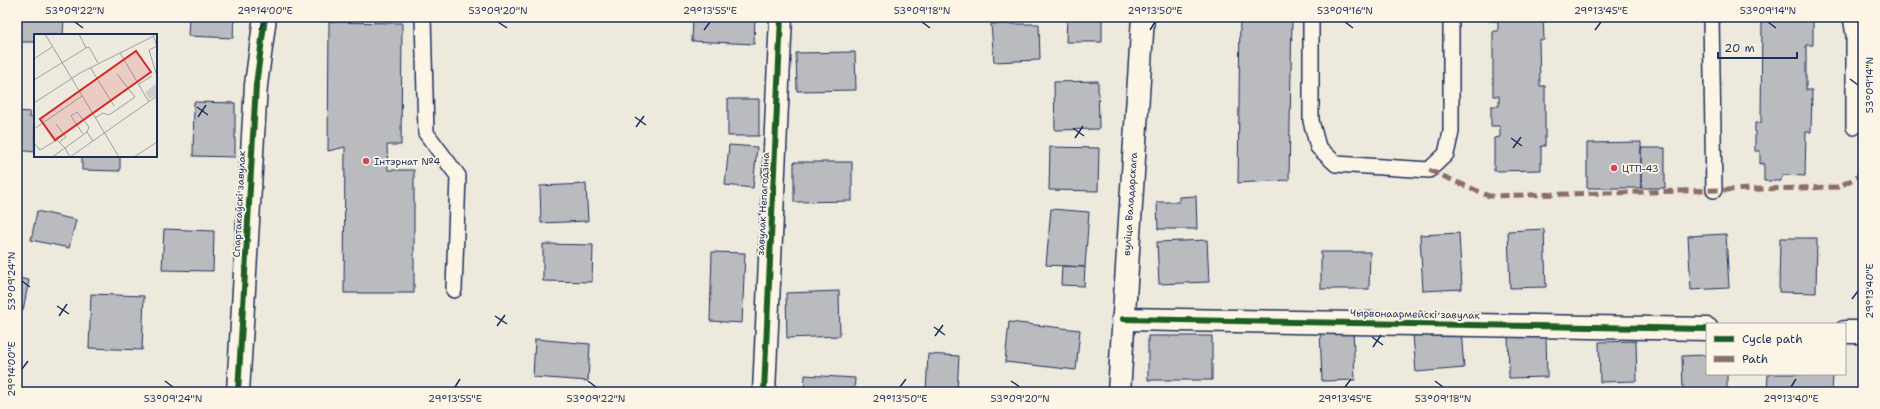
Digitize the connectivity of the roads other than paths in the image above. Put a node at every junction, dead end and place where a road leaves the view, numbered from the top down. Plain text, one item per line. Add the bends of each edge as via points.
1 (265, 17) edge
2 (423, 17) edge
3 (781, 17) edge
4 (1143, 17) edge
5 (1311, 17) edge
6 (1451, 17) edge
7 (1711, 17) edge
8 (1851, 17) edge
9 (1854, 127) dead end
10 (1714, 190) dead end
11 (454, 290) dead end
12 (1123, 319) junction
13 (1706, 329) edge
14 (1846, 332) edge
15 (1863, 332) edge
16 (238, 392) edge
17 (764, 392) edge
18 (1119, 392) edge

1 - 16 street, Спартакаўскі завулак via 256,85
2 - 11 lane via 426,133 458,176
3 - 17 street, завулак Непагодзіна
4 - 12 street, вуліца Валадарскага
5 - 6 lane via 1310,121 1318,147 1336,164 1429,170 1446,154 1451,132
7 - 10 lane
8 - 9 lane via 1854,35
12 - 13 street, Чырвонаармейскі завулак
12 - 18 street, вуліца Валадарскага
14 - 15 street

